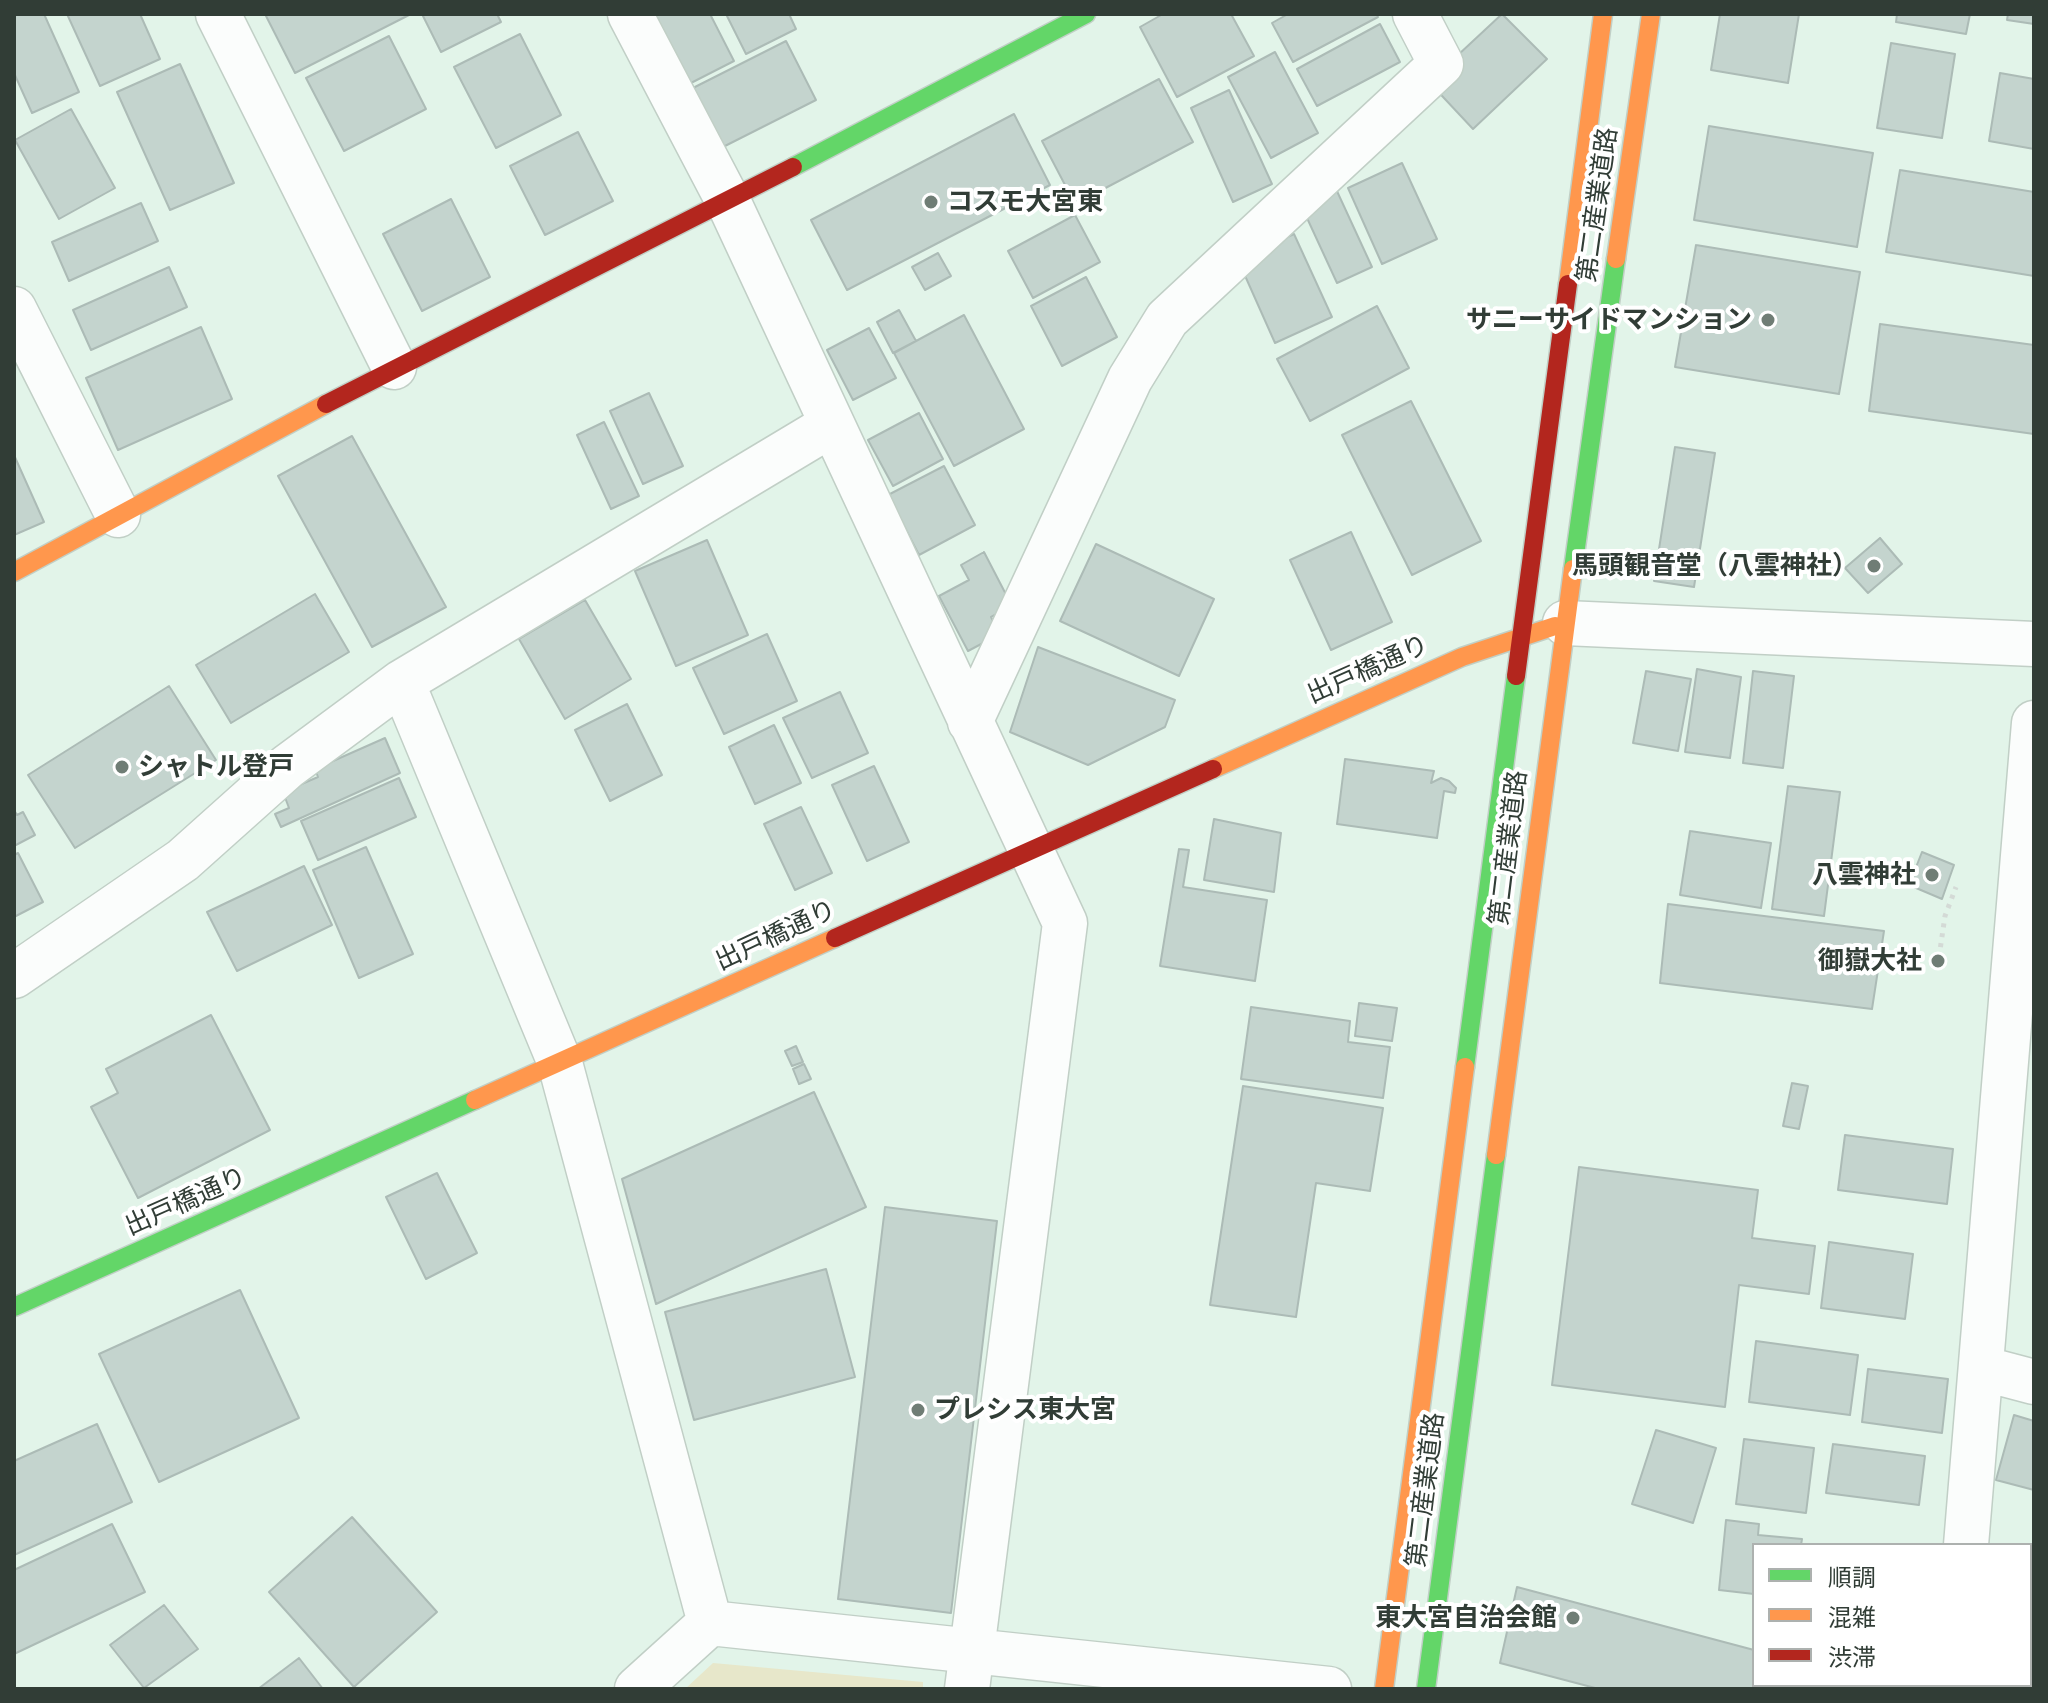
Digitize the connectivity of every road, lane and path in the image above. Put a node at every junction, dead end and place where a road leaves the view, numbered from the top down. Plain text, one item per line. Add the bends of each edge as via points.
1 (218, 14) edge
2 (630, 14) edge
3 (1033, 14) edge
4 (1086, 14) edge
5 (1415, 14) edge
6 (1603, 14) edge
7 (1651, 14) edge
8 (1044, 35) junction
9 (728, 201) junction
10 (14, 309) edge
11 (394, 367) junction
12 (831, 425) junction
13 (118, 515) junction
14 (14, 572) edge
15 (1565, 623) junction
16 (1523, 635) junction
17 (2034, 644) edge
18 (402, 682) junction
19 (970, 722) junction
20 (2034, 723) edge
21 (1029, 849) junction
22 (1956, 887) dead end
23 (2024, 955) edge
24 (1939, 957) dead end
25 (14, 976) edge
26 (560, 1063) junction
27 (14, 1307) edge
28 (1981, 1368) junction
29 (2034, 1382) edge
30 (1966, 1543) edge
31 (710, 1623) junction
32 (970, 1670) edge
33 (637, 1689) edge
34 (1329, 1689) edge
35 (1384, 1689) edge
36 (1426, 1689) edge

1 - 11 street
2 - 9 street
3 - 8 main road
4 - 8 main road
5 - 19 street via 1441,64 1167,319 1130,379
6 - 16 main road, 第二産業道路
7 - 15 main road, 第二産業道路
8 - 9 main road
9 - 11 main road
9 - 12 street
10 - 13 street
11 - 13 main road
12 - 18 street
12 - 19 street
13 - 14 main road
15 - 16 main road, 出戸橋通り
15 - 17 street
15 - 36 main road, 第二産業道路
16 - 21 main road, 出戸橋通り via 1462,657
16 - 35 main road, 第二産業道路
18 - 25 street via 287,767 183,860
18 - 26 street
19 - 21 street
20 - 23 street
21 - 26 main road, 出戸橋通り
21 - 32 street via 1065,923
22 - 24 path
23 - 28 street
26 - 27 main road, 出戸橋通り
26 - 31 street
28 - 29 street
28 - 30 street
31 - 32 street
31 - 33 street
32 - 34 street

